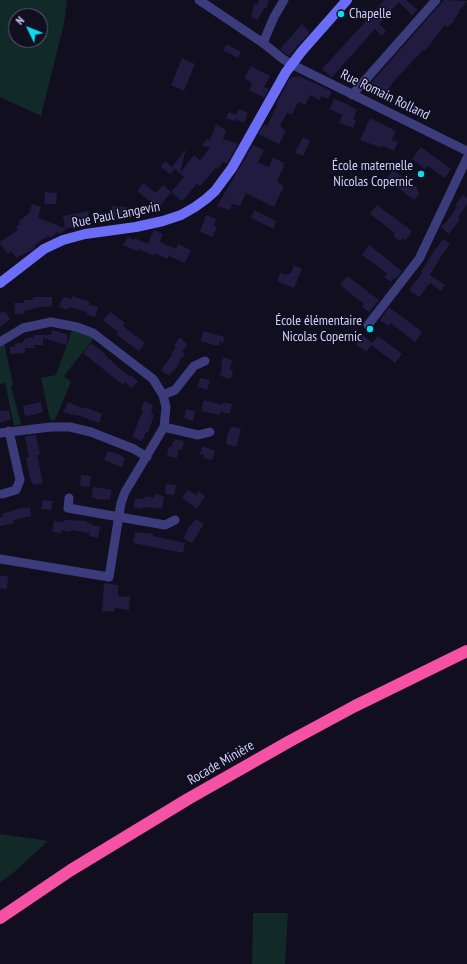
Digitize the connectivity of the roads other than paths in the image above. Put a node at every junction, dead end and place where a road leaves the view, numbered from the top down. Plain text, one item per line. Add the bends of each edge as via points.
1 (199, 0) edge
2 (284, 0) edge
3 (347, 0) edge
4 (436, 0) edge
5 (263, 43) junction
6 (291, 64) junction
7 (352, 95) junction
8 (467, 151) edge
9 (467, 158) edge
10 (0, 283) edge
11 (368, 325) dead end
12 (0, 342) edge
13 (205, 361) dead end
14 (163, 395) junction
15 (164, 427) junction
16 (9, 431) junction
17 (210, 432) dead end
18 (0, 433) edge
19 (147, 458) junction
20 (2, 494) dead end
21 (70, 498) dead end
22 (118, 518) junction
23 (176, 520) dead end
24 (0, 559) edge
25 (467, 650) edge
26 (467, 659) edge
27 (0, 918) edge
28 (0, 926) edge

1 - 5 street, Rue Romain Rolland
2 - 5 street
3 - 6 street, Rue Paul Langevin
4 - 7 street
5 - 6 street, Rue Romain Rolland
6 - 7 street, Rue Romain Rolland
6 - 10 street, Rue Paul Langevin via 228,174 206,199 195,207 163,221 63,240 44,250
7 - 8 street, Rue Romain Rolland
9 - 11 street via 419,259
12 - 14 street via 22,328 51,322 77,326 93,333 153,379
13 - 14 street via 194,366 174,390
14 - 15 street via 166,407
15 - 17 street via 198,435
15 - 19 street
16 - 18 street
16 - 19 street via 70,427 134,449
16 - 20 street via 20,480 16,490
19 - 22 street via 125,492
21 - 22 street via 68,508
22 - 23 street via 165,525
22 - 24 street via 109,577
25 - 27 highway, Rocade Minière via 355,706 201,791 71,870
26 - 28 highway, Rocade Minière via 363,710 230,783 56,888

